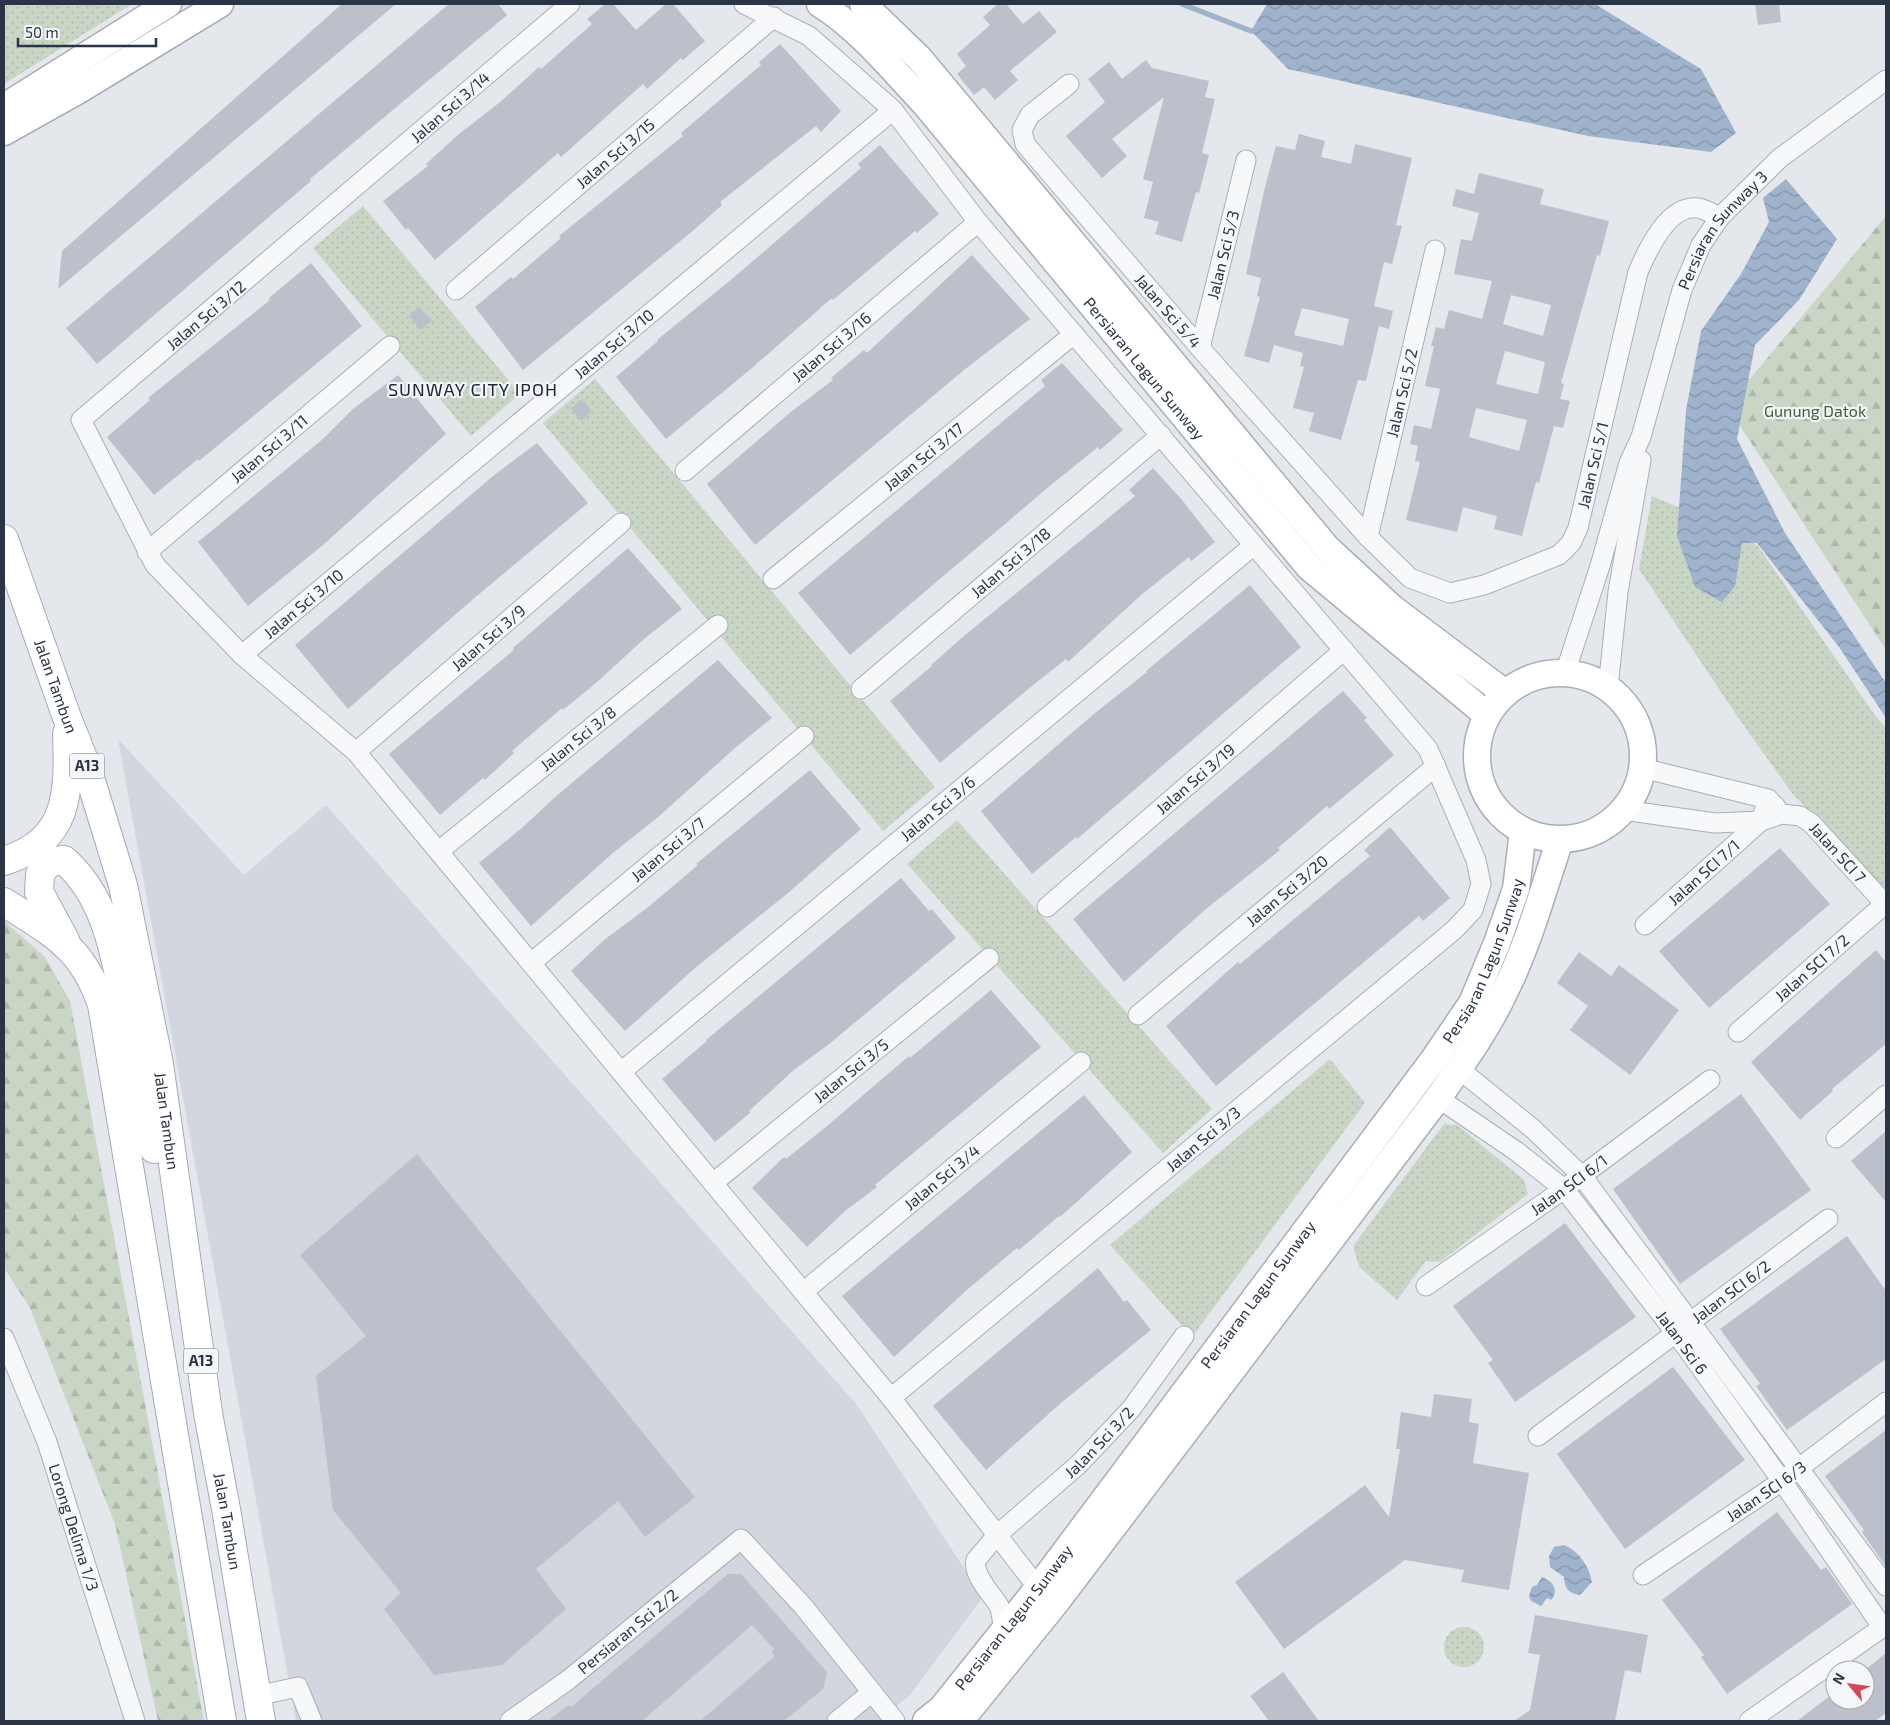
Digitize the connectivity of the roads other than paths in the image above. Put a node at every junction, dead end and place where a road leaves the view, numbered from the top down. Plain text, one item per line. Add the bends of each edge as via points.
1 (168, 4) edge
2 (220, 4) edge
3 (570, 4) edge
4 (744, 4) edge
5 (820, 4) edge
6 (863, 4) edge
7 (774, 17) junction
8 (1886, 80) edge
9 (1069, 84) dead end
10 (4, 107) edge
11 (893, 110) junction
12 (4, 132) edge
13 (1246, 160) dead end
14 (330, 210) joint
15 (1720, 217) junction
16 (978, 222) junction
17 (1436, 250) dead end
18 (456, 290) dead end
19 (1074, 334) junction
20 (390, 346) dead end
21 (1200, 348) junction
22 (1161, 435) junction
23 (1641, 437) junction
24 (1218, 438) junction
25 (685, 472) dead end
26 (621, 522) dead end
27 (1368, 537) junction
28 (4, 539) edge
29 (1254, 545) junction
30 (147, 552) junction
31 (773, 580) dead end
32 (1592, 588) junction
33 (1618, 592) junction
34 (718, 625) dead end
35 (1344, 650) junction
36 (242, 654) junction
37 (1564, 673) junction
38 (1608, 688) junction
39 (861, 689) dead end
40 (1505, 693) junction
41 (66, 715) junction
42 (1487, 715) junction
43 (804, 736) dead end
44 (356, 752) junction
45 (1436, 766) junction
46 (1642, 768) junction
47 (1768, 799) junction
48 (1622, 810) junction
49 (1782, 814) junction
50 (1761, 821) junction
51 (1523, 831) junction
52 (1560, 840) junction
53 (438, 851) junction
54 (4, 861) edge
55 (4, 902) edge
56 (1886, 904) edge
57 (1047, 907) dead end
58 (1645, 925) dead end
59 (67, 943) junction
60 (989, 958) dead end
61 (531, 963) junction
62 (1138, 1014) dead end
63 (1738, 1032) dead end
64 (1081, 1062) dead end
65 (1459, 1069) junction
66 (621, 1072) junction
67 (1710, 1080) dead end
68 (1886, 1095) edge
69 (1438, 1098) junction
70 (1836, 1138) dead end
71 (1582, 1176) junction
72 (713, 1183) junction
73 (1564, 1190) junction
74 (1828, 1219) dead end
75 (188, 1260) junction
76 (1426, 1286) dead end
77 (803, 1292) junction
78 (1691, 1320) junction
79 (1675, 1332) junction
80 (1184, 1336) dead end
81 (4, 1338) edge
82 (891, 1398) junction
83 (1886, 1402) edge
84 (1538, 1436) dead end
85 (1799, 1468) junction
86 (1782, 1481) junction
87 (997, 1535) junction
88 (1642, 1575) dead end
89 (1886, 1586) edge
90 (1047, 1594) junction
91 (1884, 1626) edge
92 (1004, 1630) junction
93 (872, 1692) junction
94 (259, 1709) edge
95 (135, 1721) edge
96 (222, 1721) edge
97 (312, 1721) edge
98 (510, 1721) edge
99 (837, 1721) edge
100 (896, 1721) edge
101 (926, 1721) edge
102 (960, 1721) edge
103 (1749, 1721) edge

1 - 10 main road
2 - 12 main road
3 - 14 street, Jalan Sci 3/14
4 - 7 street, Jalan Sci 3/3
5 - 24 main road, Persiaran Lagun Sunway via 871,47 925,104
6 - 24 main road, Persiaran Lagun Sunway via 919,58
7 - 11 street, Jalan Sci 3/3 via 809,36
7 - 18 street, Jalan Sci 3/15
8 - 15 street, Persiaran Sunway 3 via 1780,158
9 - 21 street, Jalan Sci 5/4 via 1030,115 1022,130 1024,144
11 - 16 street, Jalan Sci 3/3
11 - 36 street, Jalan Sci 3/10
13 - 21 street, Jalan Sci 5/3
14 - 30 street, Jalan Sci 3/12 via 81,420
15 - 23 street, Persiaran Sunway 3 via 1702,245 1682,290
15 - 27 street, Jalan Sci 5/1 via 1697,208 1684,211 1667,222 1652,241 1638,272 1578,528 1571,543 1559,555 1484,584 1450,593 1410,578
16 - 19 street, Jalan Sci 3/3
16 - 25 street, Jalan Sci 3/16
17 - 27 street, Jalan Sci 5/2
19 - 22 street, Jalan Sci 3/3
19 - 31 street, Jalan Sci 3/17
20 - 30 street, Jalan Sci 3/11
21 - 27 street, Jalan Sci 5/4
22 - 29 street, Jalan Sci 3/3
22 - 39 street, Jalan Sci 3/18
23 - 32 street, Persiaran Sunway 3 via 1629,463
23 - 33 street, Persiaran Sunway 3 via 1640,468
24 - 40 main road, Persiaran Lagun Sunway via 1327,548 1392,608
24 - 42 main road, Persiaran Lagun Sunway via 1309,567
26 - 44 street, Jalan Sci 3/9
28 - 41 main road, Jalan Tambun / A13
29 - 35 street, Jalan Sci 3/3
29 - 66 street, Jalan Sci 3/6
30 - 36 street via 155,565
32 - 33 street
32 - 37 street, Persiaran Sunway 3
33 - 38 street, Persiaran Sunway 3
34 - 53 street, Jalan Sci 3/8
35 - 45 street, Jalan Sci 3/3 via 1428,749
35 - 57 street, Jalan Sci 3/19
36 - 44 street
37 - 38 main road via 1588,677
37 - 40 main road via 1543,674
38 - 46 main road via 1625,704 1636,723 1642,745
40 - 42 main road
41 - 54 main road via 68,783 59,819 42,840
41 - 75 main road, Jalan Tambun / A13 via 87,768 123,886 159,1064
42 - 51 main road via 1477,750 1477,768 1485,794 1501,816
43 - 61 street, Jalan Sci 3/7
44 - 53 street
45 - 62 street, Jalan Sci 3/20
45 - 82 street, Jalan Sci 3/3 via 1476,860 1480,884 1473,910 1454,930
46 - 47 street
46 - 48 main road via 1635,791
47 - 49 street
47 - 50 street
48 - 50 street via 1715,823
48 - 52 main road via 1604,826 1583,836
49 - 50 street
49 - 56 street, Jalan SCI 7 via 1800,816 1811,823
50 - 58 street, Jalan SCI 7/1
51 - 52 main road via 1541,838
51 - 90 main road, Persiaran Lagun Sunway via 1516,889 1472,1003
52 - 65 main road, Persiaran Lagun Sunway via 1506,991 1477,1044
53 - 61 street
55 - 59 main road
56 - 63 street, Jalan SCI 7/2
59 - 75 main road via 39,892 40,874 49,862 64,860 77,872 96,902 112,941 162,1188
59 - 96 main road, A13 via 87,967 104,1013
60 - 72 street, Jalan Sci 3/5
61 - 66 street
64 - 77 street, Jalan Sci 3/4
65 - 69 main road, Persiaran Lagun Sunway
65 - 71 street, Jalan Sci 6 via 1533,1129
66 - 72 street
67 - 71 street, Jalan SCI 6/1
68 - 70 street
69 - 73 street, Jalan Sci 6 via 1516,1151
69 - 90 main road, Persiaran Lagun Sunway
71 - 73 street, Jalan SCI 6/1
71 - 78 street, Jalan Sci 6
72 - 77 street
73 - 76 street, Jalan SCI 6/1
73 - 79 street, Jalan Sci 6
74 - 78 street, Jalan SCI 6/2
75 - 94 main road, Jalan Tambun / A13 via 208,1413
77 - 82 street
78 - 79 street, Jalan SCI 6/2
78 - 85 street, Jalan Sci 6
79 - 84 street, Jalan SCI 6/2
79 - 86 street, Jalan Sci 6
80 - 87 street, Jalan Sci 3/2 via 1111,1430 1078,1465
81 - 95 street, Lorong Delima 1/3 via 47,1442
82 - 87 street
83 - 85 street, Jalan SCI 6/3
85 - 86 street, Jalan SCI 6/3
85 - 89 street, Jalan Sci 6
86 - 88 street, Jalan SCI 6/3
86 - 91 street, Jalan Sci 6
87 - 90 street
87 - 92 street, Jalan Sci 3/2 via 975,1565 1000,1608
90 - 92 main road, Persiaran Lagun Sunway
90 - 102 main road, Persiaran Lagun Sunway
91 - 103 street
92 - 101 main road, Persiaran Lagun Sunway via 942,1708
93 - 98 street, Persiaran Sci 2/2 via 803,1606 741,1539 568,1680
93 - 99 street
93 - 100 street
94 - 97 street via 298,1687

